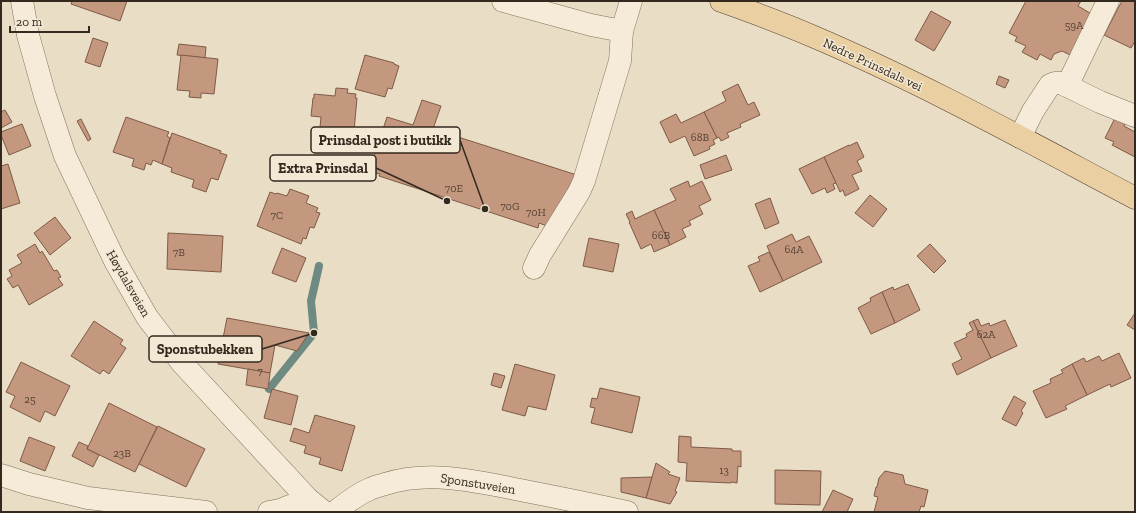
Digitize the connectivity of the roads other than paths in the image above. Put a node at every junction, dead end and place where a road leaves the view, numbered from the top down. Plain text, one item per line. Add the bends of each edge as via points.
1 (22, 1) edge
2 (503, 1) edge
3 (631, 1) edge
4 (721, 1) edge
5 (1108, 1) edge
6 (622, 31) junction
7 (1067, 86) junction
8 (1135, 116) edge
9 (1020, 137) junction
10 (1135, 198) edge
11 (534, 268) dead end
12 (1, 475) edge
13 (89, 505) edge
14 (316, 506) edge
15 (206, 512) edge
16 (269, 512) edge
17 (335, 512) edge
18 (627, 512) edge

1 - 14 street, Høydalsveien via 28,35 65,156 115,261 147,317 182,364
2 - 6 street
3 - 6 street
4 - 9 main road, Nedre Prinsdals vei via 785,24 852,53
5 - 7 street
6 - 11 street via 620,61 584,181
7 - 8 street
7 - 9 street via 1061,83 1050,84
9 - 10 main road, Nedre Prinsdals vei
12 - 13 street
13 - 15 street
14 - 16 street
17 - 18 street, Sponstuveien via 368,489 404,479 439,477 462,479

